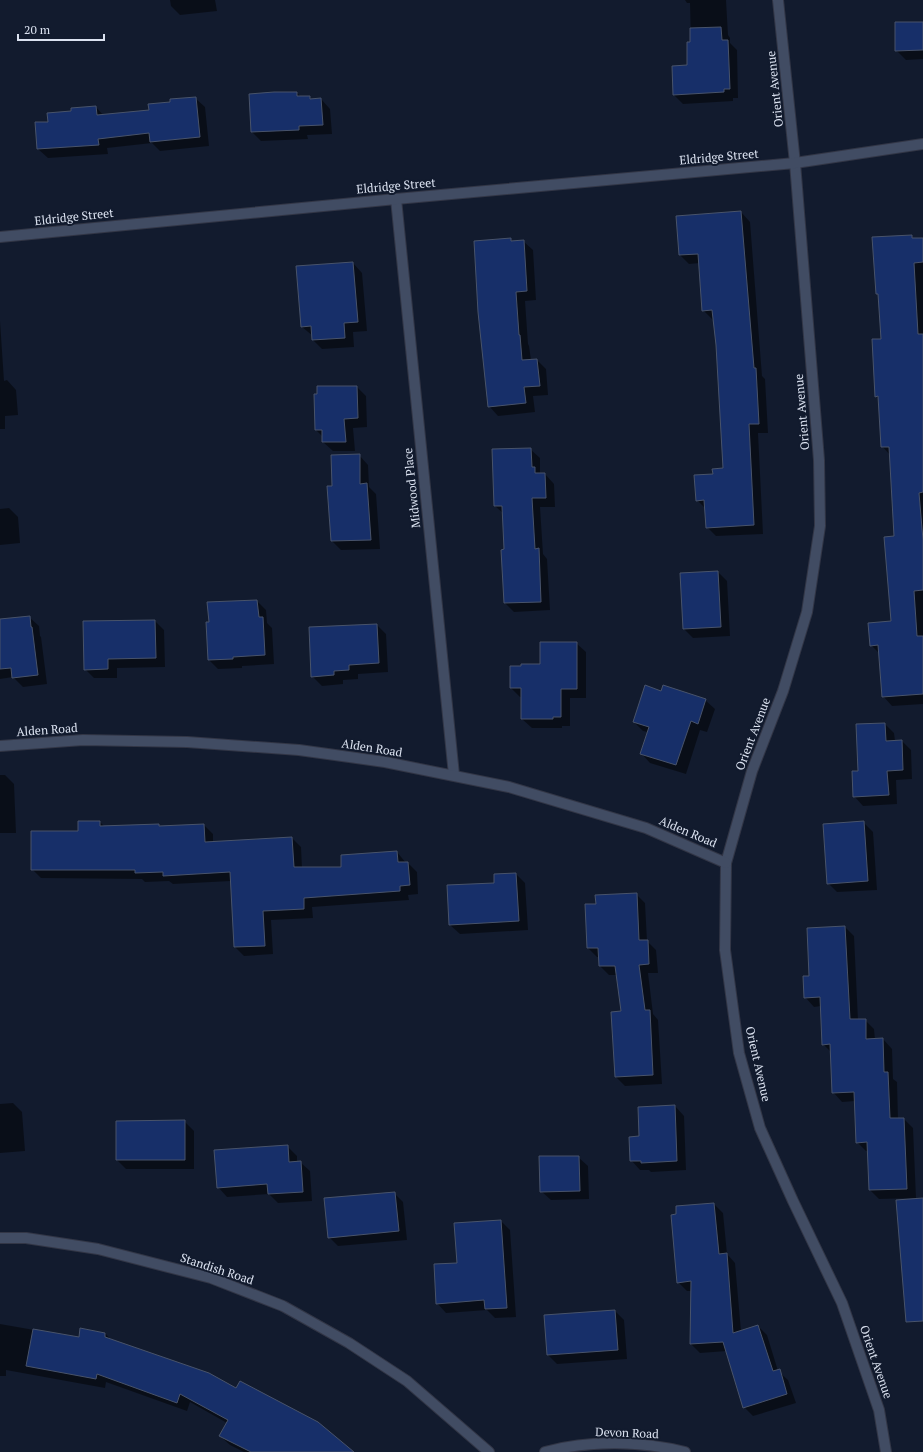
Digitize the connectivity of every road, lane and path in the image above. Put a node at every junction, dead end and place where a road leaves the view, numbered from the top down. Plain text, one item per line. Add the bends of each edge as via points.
1 (778, 0) edge
2 (923, 144) edge
3 (795, 163) junction
4 (396, 199) junction
5 (0, 237) edge
6 (0, 746) edge
7 (454, 775) junction
8 (726, 863) junction
9 (0, 1238) edge
10 (489, 1452) edge
11 (545, 1452) edge
12 (685, 1452) edge
13 (886, 1452) edge

1 - 3 street, Orient Avenue
2 - 3 street, Eldridge Street
3 - 4 street, Eldridge Street
3 - 8 street, Orient Avenue via 819,460 820,526 807,612 783,691 752,771
4 - 5 street, Eldridge Street
4 - 7 street, Midwood Place
6 - 7 street, Alden Road via 83,740 187,742 299,750
7 - 8 street, Alden Road via 509,787 646,828
8 - 13 street, Orient Avenue via 725,950 739,1053 760,1128 842,1303 879,1410
9 - 10 street, Standish Road via 26,1238 98,1249 211,1278 283,1306 349,1343 407,1381
11 - 12 street, Devon Road via 603,1443 663,1446

